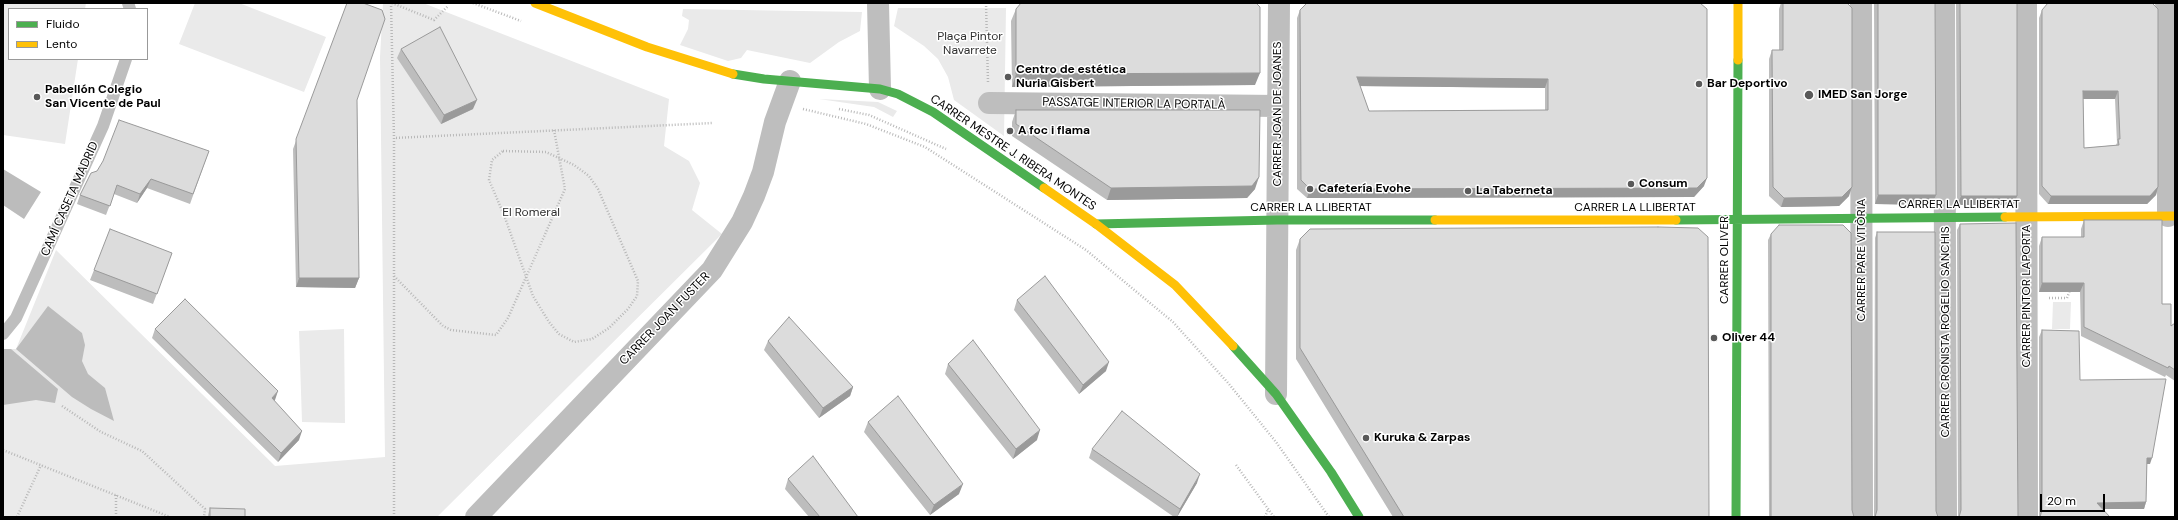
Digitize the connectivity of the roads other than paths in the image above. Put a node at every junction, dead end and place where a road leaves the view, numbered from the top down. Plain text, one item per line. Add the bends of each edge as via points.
1 (535, 3) edge
2 (878, 3) edge
3 (1279, 3) edge
4 (1738, 3) edge
5 (1861, 3) edge
6 (1944, 3) edge
7 (2026, 3) edge
8 (2166, 3) edge
9 (126, 60) edge
10 (790, 81) junction
11 (880, 89) junction
12 (989, 102) road end
13 (1278, 106) junction
14 (2172, 216) edge
15 (1945, 217) junction
16 (2026, 217) junction
17 (1862, 218) junction
18 (1277, 220) junction
19 (1737, 220) junction
20 (1096, 224) junction
21 (3, 334) edge
22 (1276, 394) junction
23 (476, 517) edge
24 (1359, 517) edge
25 (1736, 517) edge
26 (1862, 517) edge
27 (1946, 517) edge
28 (2027, 517) edge

1 - 10 street, CARRER MESTRE J. RIBERA MONTES via 691,62 729,73
2 - 11 street
3 - 13 street, CARRER JOAN DE JOANES
4 - 19 street, CARRER OLIVER
5 - 17 street, CARRER PARE VITÒRIA
6 - 15 street, CARRER CRONISTA ROGELIO SANCHIS
7 - 16 street, CARRER PINTOR LAPORTA
8 - 14 street
9 - 21 lane, CAMÍ CASETA MADRID via 103,126 16,318
10 - 11 street, CARRER MESTRE J. RIBERA MONTES
10 - 23 street, CARRER JOAN FUSTER via 754,196 742,222 712,270
11 - 20 street, CARRER MESTRE J. RIBERA MONTES via 914,101 933,112
12 - 13 street, PASSATGE INTERIOR LA PORTALÀ
13 - 18 street, CARRER JOAN DE JOANES
14 - 16 street, CARRER LA LLIBERTAT
15 - 16 street, CARRER LA LLIBERTAT
15 - 17 street, CARRER LA LLIBERTAT
15 - 27 street, CARRER CRONISTA ROGELIO SANCHIS
16 - 28 street, CARRER PINTOR LAPORTA
17 - 19 street, CARRER LA LLIBERTAT
17 - 26 street, CARRER PARE VITÒRIA
18 - 19 street, CARRER LA LLIBERTAT
18 - 20 street, CARRER LA LLIBERTAT
18 - 22 street, CARRER JOAN DE JOANES
19 - 25 street, CARRER OLIVER
20 - 22 street, CARRER MESTRE J. RIBERA MONTES via 1154,267 1180,290
22 - 24 street, CARRER MESTRE J. RIBERA MONTES

